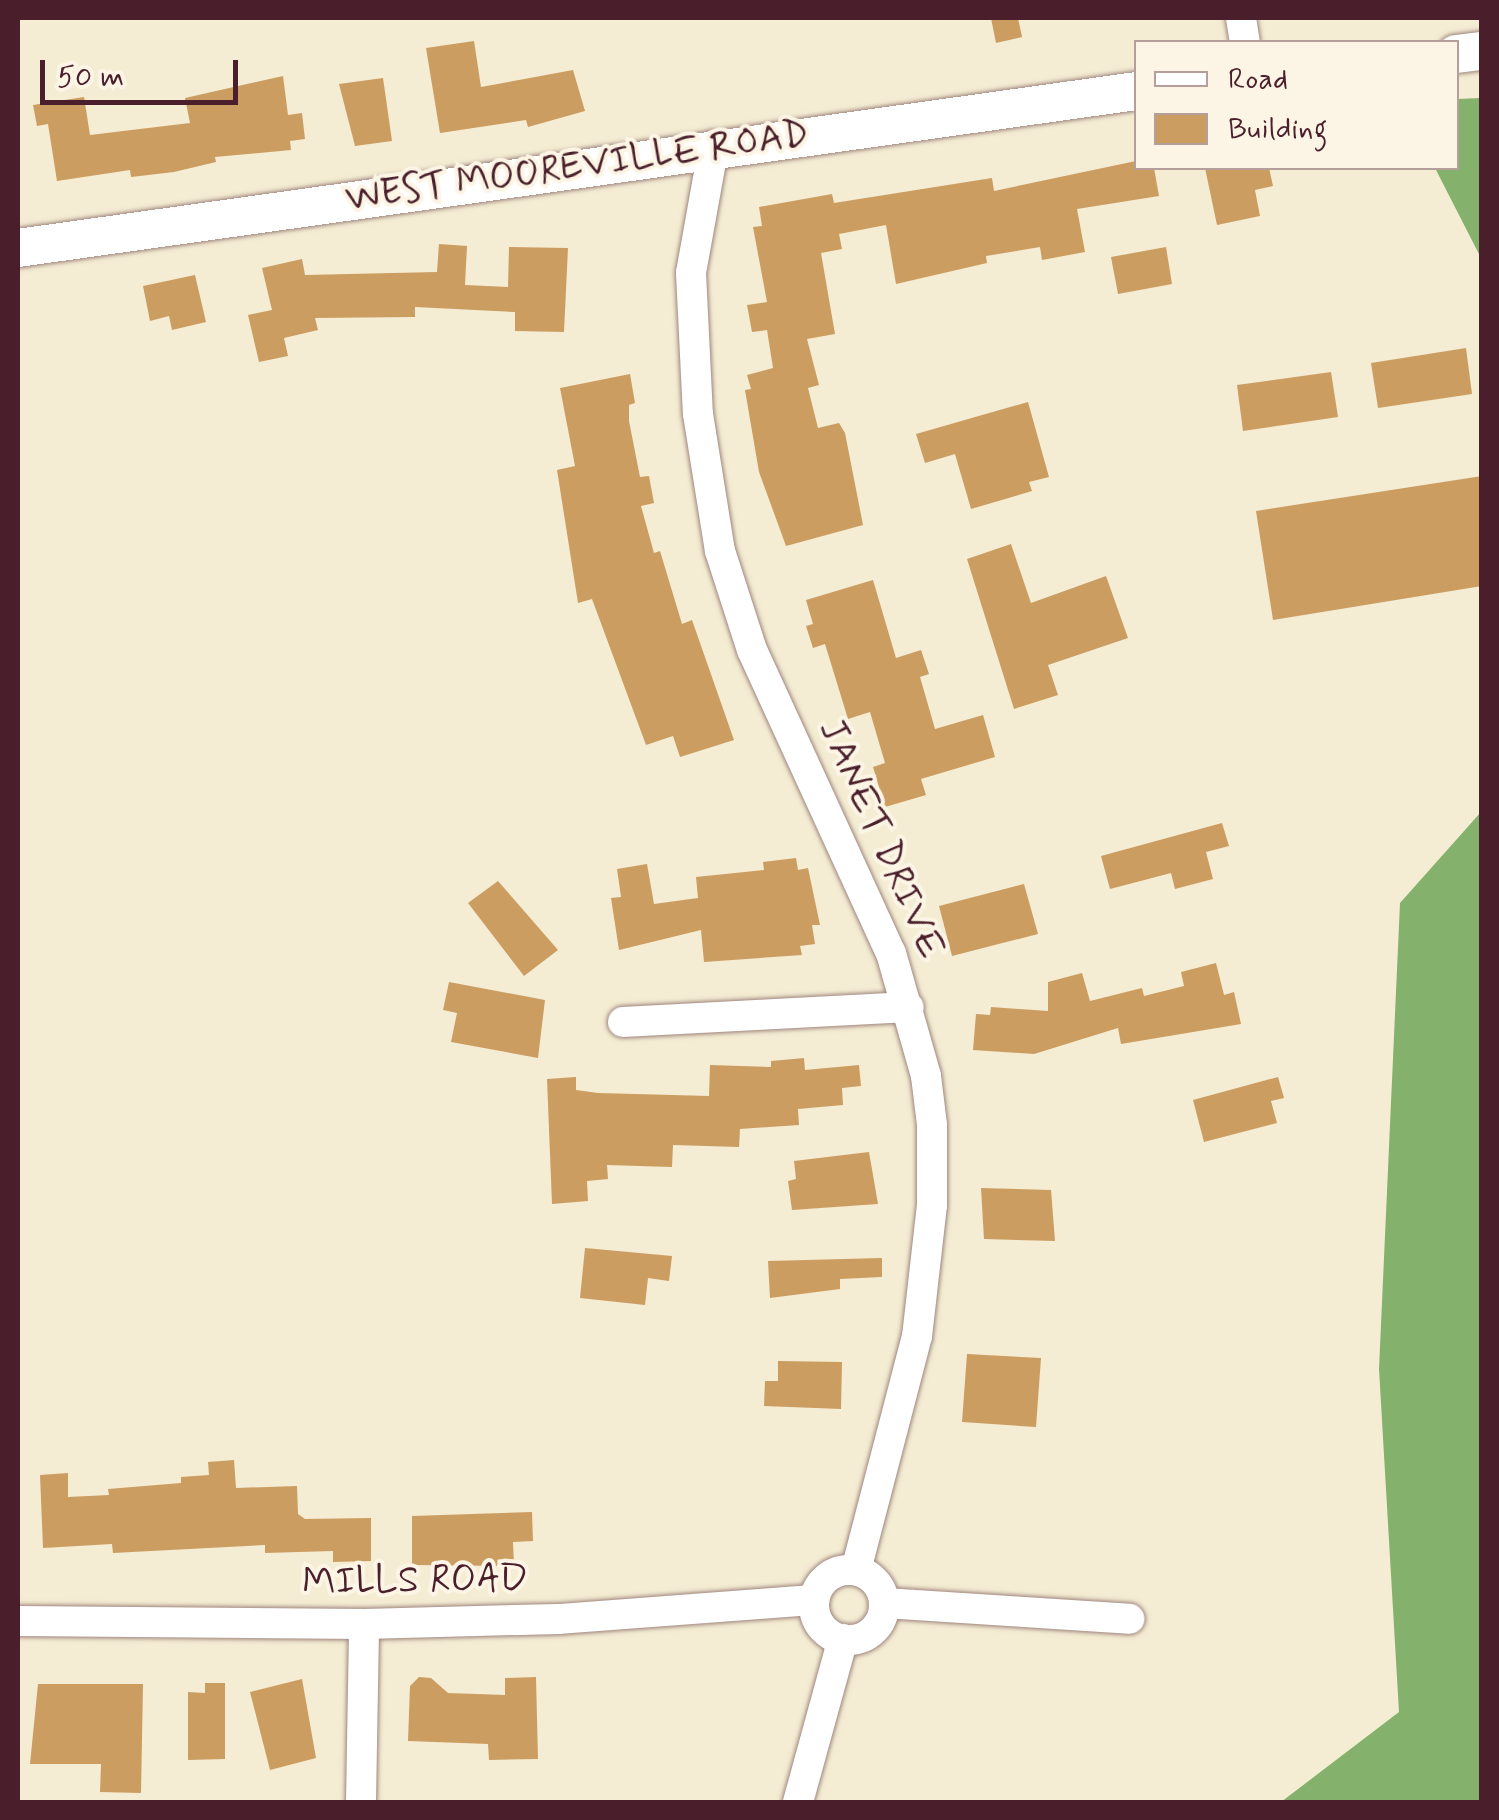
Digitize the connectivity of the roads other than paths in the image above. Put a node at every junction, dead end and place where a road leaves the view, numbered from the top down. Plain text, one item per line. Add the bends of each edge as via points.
1 (1134, 91) edge
2 (714, 146) junction
3 (18, 248) edge
4 (910, 1008) junction
5 (623, 1022) dead end
6 (856, 1570) junction
7 (814, 1600) junction
8 (884, 1603) junction
9 (1129, 1619) dead end
10 (18, 1621) edge
11 (364, 1624) junction
12 (844, 1639) junction
13 (361, 1802) edge
14 (798, 1802) edge

1 - 2 main road, WEST MOOREVILLE ROAD via 943,122
2 - 3 main road, WEST MOOREVILLE ROAD
2 - 4 street, JANET DRIVE via 691,273 698,414 720,551 752,650 837,828
4 - 5 street
4 - 6 street, JANET DRIVE via 932,1125 932,1206 917,1336
6 - 7 street via 834,1573
6 - 8 street via 876,1582
7 - 11 street, MILLS ROAD via 560,1619
7 - 12 street via 824,1630
8 - 9 street
8 - 12 street via 872,1631
10 - 11 street, MILLS ROAD
11 - 13 street
12 - 14 street

